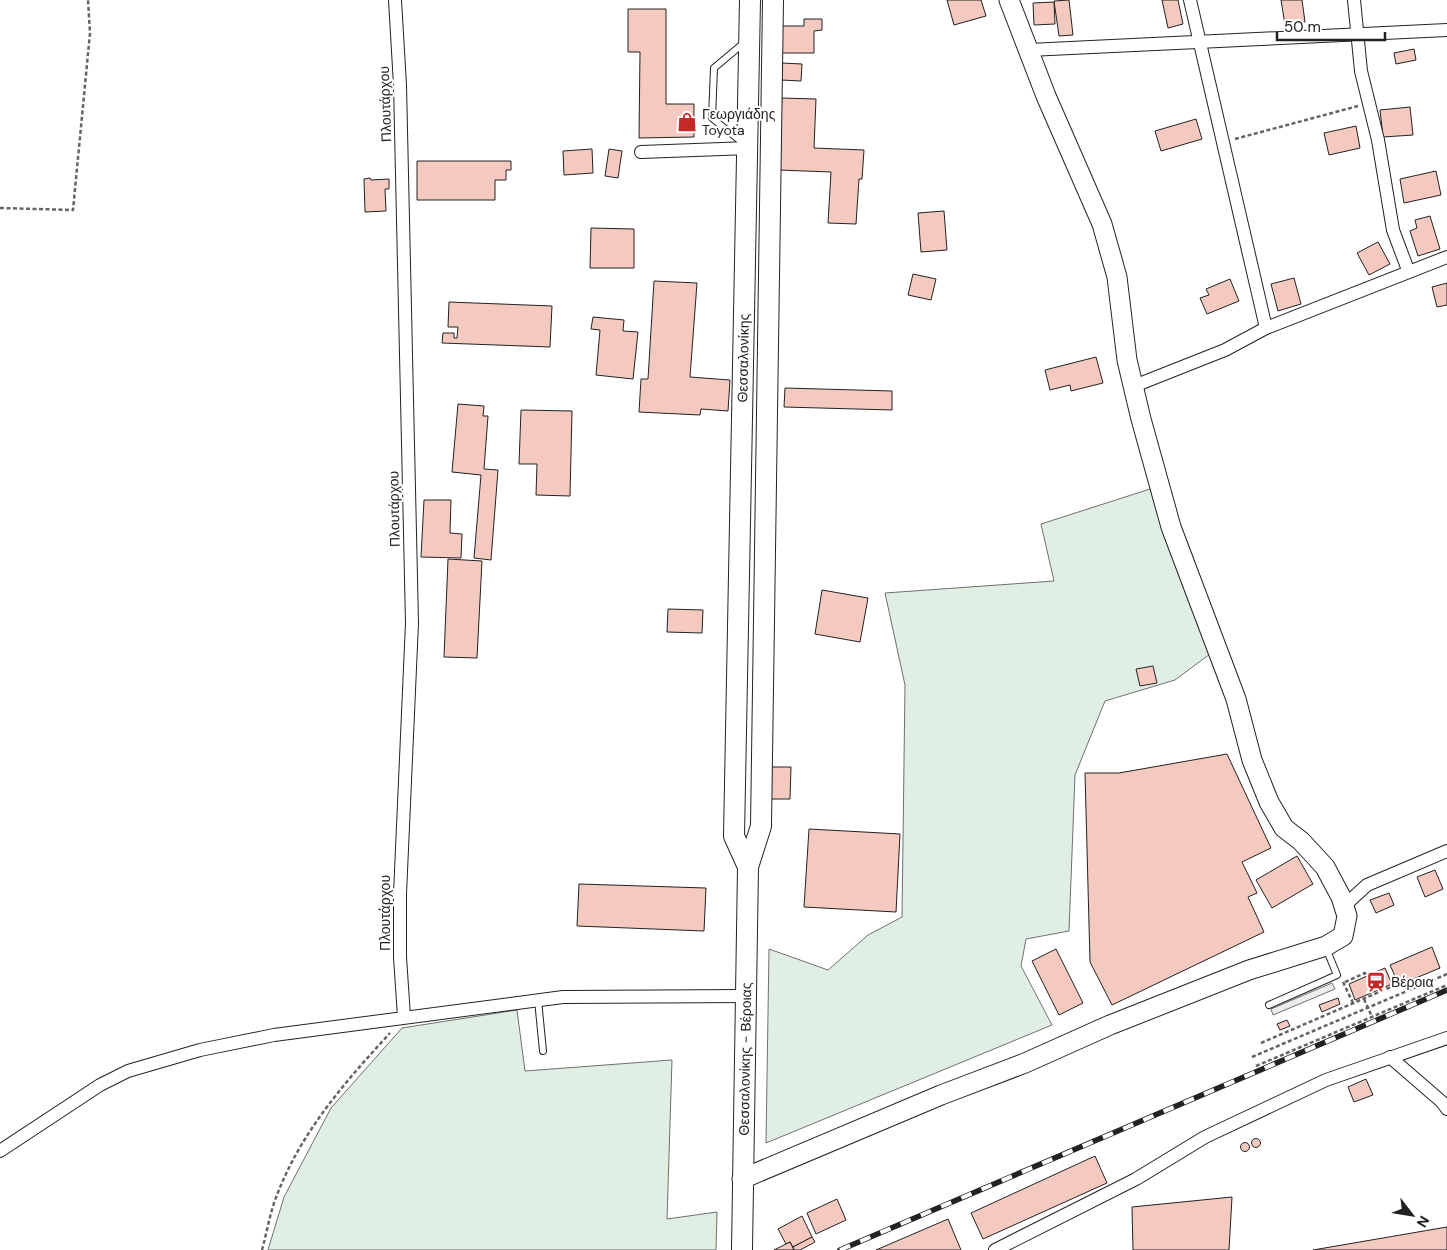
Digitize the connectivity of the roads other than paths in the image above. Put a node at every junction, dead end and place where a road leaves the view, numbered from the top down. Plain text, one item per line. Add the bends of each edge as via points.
1 (395, 0) edge
2 (750, 0) edge
3 (773, 0) edge
4 (1009, 0) edge
5 (1190, 0) edge
6 (1354, 0) edge
7 (1447, 30) edge
8 (1356, 34) junction
9 (750, 38) junction
10 (1199, 42) junction
11 (1029, 50) junction
12 (749, 148) junction
13 (641, 152) dead end
14 (1447, 257) edge
15 (1408, 270) junction
16 (1266, 328) junction
17 (1134, 386) junction
18 (763, 711) joint
19 (736, 715) joint
20 (1447, 851) edge
21 (748, 867) junction
22 (1344, 906) junction
23 (1326, 946) junction
24 (746, 996) junction
25 (538, 1000) junction
26 (1269, 1005) dead end
27 (404, 1017) junction
28 (1447, 1038) edge
29 (543, 1051) dead end
30 (1390, 1057) junction
31 (1447, 1110) edge
32 (0, 1151) edge
33 (742, 1179) junction
34 (742, 1250) edge
35 (995, 1250) edge

1 - 27 street, Πλουτάρχου via 400,85 412,623 400,894
2 - 9 main road, Θεσσαλονίκης
3 - 18 main road, Θεσσαλονίκης
4 - 11 street
5 - 10 street
6 - 8 street
7 - 8 street
8 - 10 street
8 - 15 street via 1393,230
9 - 12 main road, Θεσσαλονίκης
9 - 12 lane via 714,68 712,118
10 - 11 street
10 - 16 street
11 - 17 street via 1102,224 1116,278 1127,360
12 - 13 street
12 - 19 main road, Θεσσαλονίκης
14 - 15 street
15 - 16 street
16 - 17 street via 1225,350
17 - 22 street via 1171,527 1236,699 1252,760 1269,802 1284,828 1325,867
18 - 21 main road, Θεσσαλονίκης - Βέροιας via 761,826
19 - 21 main road, Θεσσαλονίκης - Βέροιας via 734,836
20 - 22 street via 1367,885
21 - 24 main road, Θεσσαλονίκης - Βέροιας
22 - 23 street via 1347,916 1343,936
23 - 26 lane via 1337,975
23 - 33 street via 1249,970 1110,1025
24 - 25 street via 563,997
24 - 33 main road, Θεσσαλονίκης - Βέροιας
25 - 27 street
25 - 29 lane
27 - 32 street via 274,1035 128,1071 73,1101
28 - 30 street
30 - 31 street
30 - 35 street via 1326,1080 1205,1137 1136,1179
33 - 34 main road, Θεσσαλονίκης - Βέροιας

